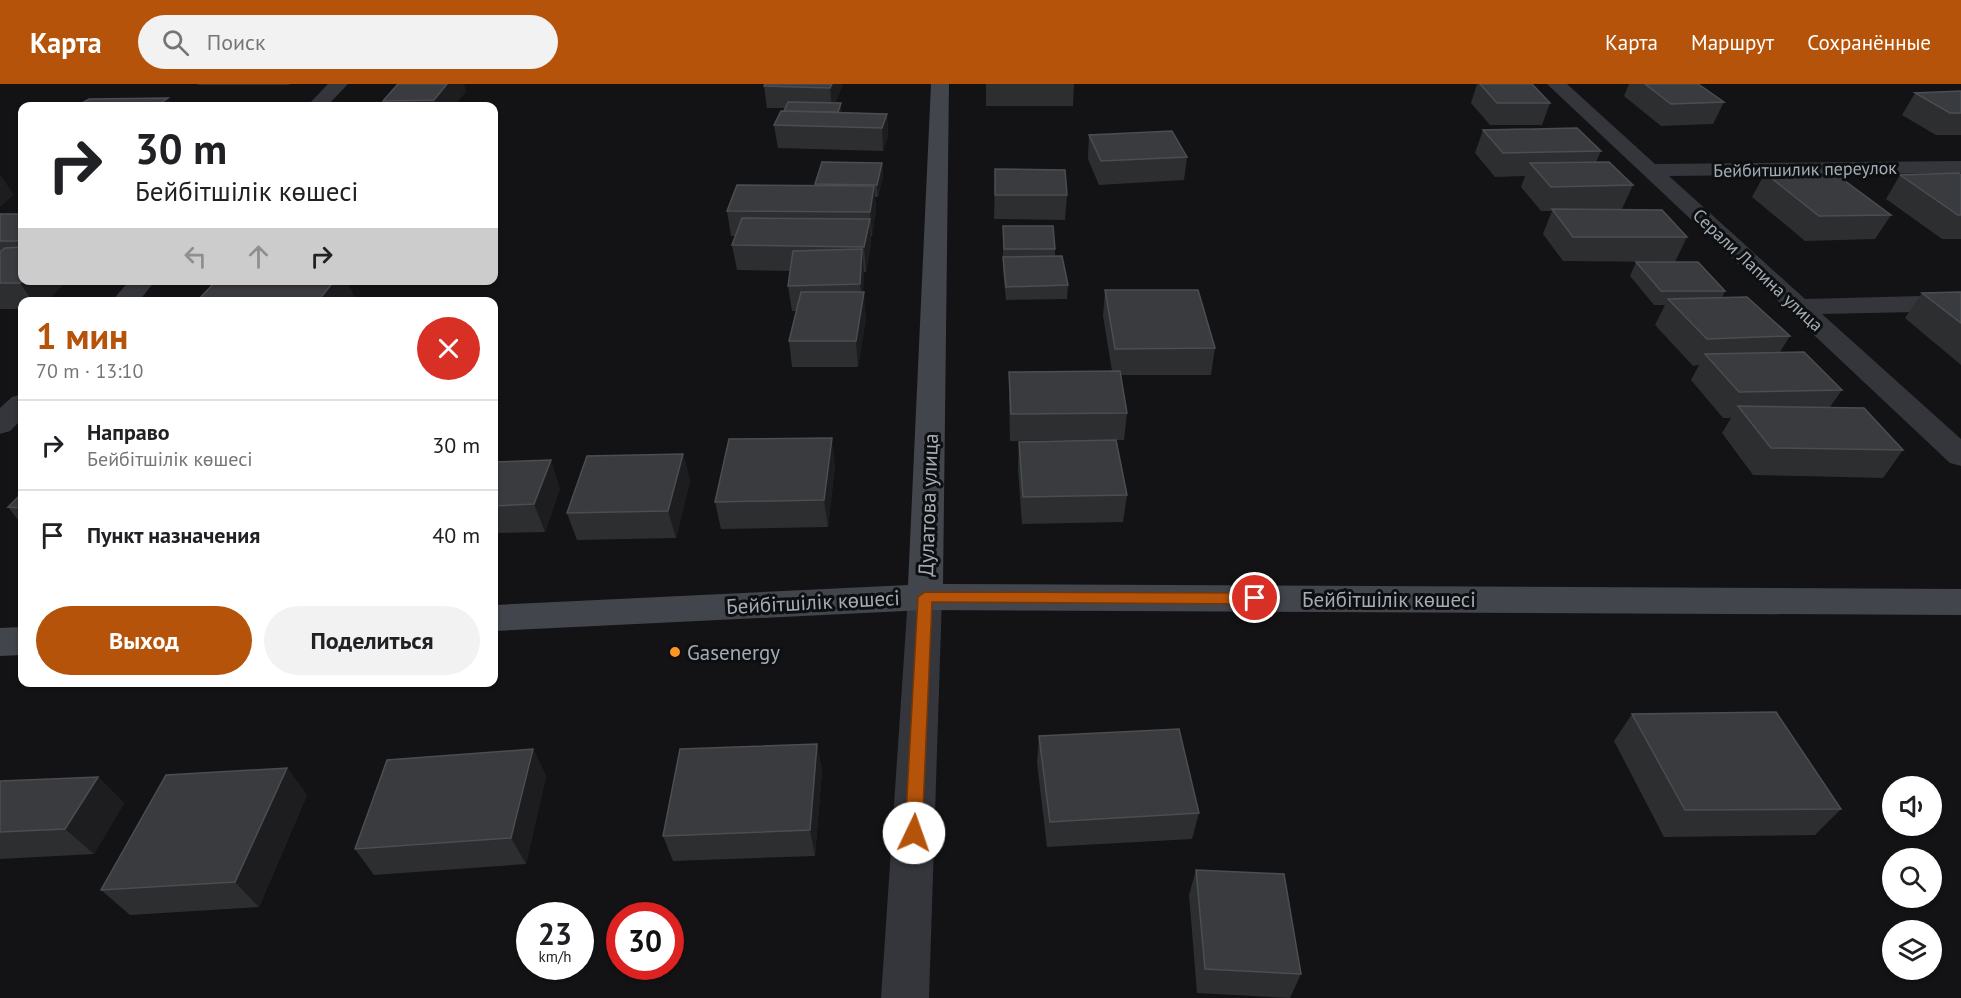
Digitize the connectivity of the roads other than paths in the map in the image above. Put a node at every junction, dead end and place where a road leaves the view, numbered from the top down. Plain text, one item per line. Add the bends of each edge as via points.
1 (339, 84) edge
2 (940, 84) edge
3 (1556, 84) edge
4 (320, 102) edge
5 (1961, 167) edge
6 (1649, 170) junction
7 (139, 285) edge
8 (128, 297) edge
9 (1961, 303) edge
10 (1799, 307) junction
11 (18, 407) edge
12 (0, 425) edge
13 (1961, 456) edge
14 (925, 597) junction
15 (1961, 602) edge
16 (498, 618) edge
17 (18, 641) edge
18 (0, 642) edge
19 (906, 998) edge

1 - 4 street
2 - 14 street, Дулатова улица
3 - 6 street, Серали Лапина улица
5 - 6 street, Бейбитшилик переулок
6 - 10 street, Серали Лапина улица
7 - 8 street
9 - 10 street
10 - 13 street, Серали Лапина улица
11 - 12 street
14 - 15 street, Бейбітшілік көшесі
14 - 16 street, Бейбітшілік көшесі
14 - 19 street, Дулатова улица
17 - 18 street

